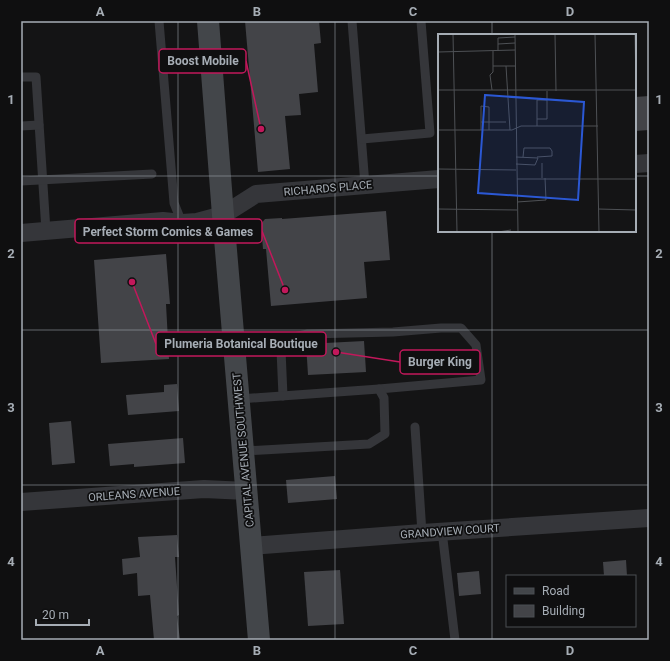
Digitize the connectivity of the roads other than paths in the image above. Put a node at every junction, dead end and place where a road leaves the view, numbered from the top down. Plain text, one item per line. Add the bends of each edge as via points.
1 (159, 21) edge
2 (208, 21) edge
3 (352, 21) edge
4 (421, 21) edge
5 (21, 78) edge
6 (39, 125) junction
7 (21, 126) edge
8 (362, 139) junction
9 (649, 163) edge
10 (636, 164) edge
11 (152, 174) dead end
12 (43, 179) junction
13 (438, 179) edge
14 (21, 181) edge
15 (365, 185) junction
16 (223, 215) junction
17 (182, 223) junction
18 (46, 231) junction
19 (21, 233) edge
20 (379, 389) junction
21 (283, 396) junction
22 (239, 399) junction
23 (415, 427) dead end
24 (243, 451) junction
25 (247, 491) junction
26 (21, 502) edge
27 (649, 518) edge
28 (442, 531) junction
29 (422, 533) junction
30 (251, 546) junction
31 (259, 640) edge
32 (455, 640) edge

1 - 17 lane via 174,203
2 - 16 main road, CAPITAL AVENUE SOUTHWEST
3 - 8 lane
4 - 8 lane via 430,133
5 - 6 lane via 36,77
6 - 7 lane
6 - 12 lane
8 - 15 lane
9 - 10 street
11 - 12 lane
12 - 14 lane
12 - 18 lane
13 - 15 street, RICHARDS PLACE
15 - 16 street, RICHARDS PLACE via 256,194
16 - 17 street, RICHARDS PLACE
16 - 22 main road, CAPITAL AVENUE SOUTHWEST
17 - 18 street, RICHARDS PLACE via 164,221
18 - 19 street, RICHARDS PLACE
20 - 21 lane
20 - 21 lane via 481,380 476,345 461,328 308,334 284,339 281,350
20 - 24 lane via 384,398 385,434 369,444
21 - 22 lane
22 - 24 main road, CAPITAL AVENUE SOUTHWEST
23 - 29 lane
24 - 25 main road, CAPITAL AVENUE SOUTHWEST
25 - 26 street, ORLEANS AVENUE via 204,489
25 - 30 main road, CAPITAL AVENUE SOUTHWEST
27 - 28 street, GRANDVIEW COURT
28 - 29 street, GRANDVIEW COURT
28 - 32 lane
29 - 30 street, GRANDVIEW COURT
30 - 31 main road, CAPITAL AVENUE SOUTHWEST

